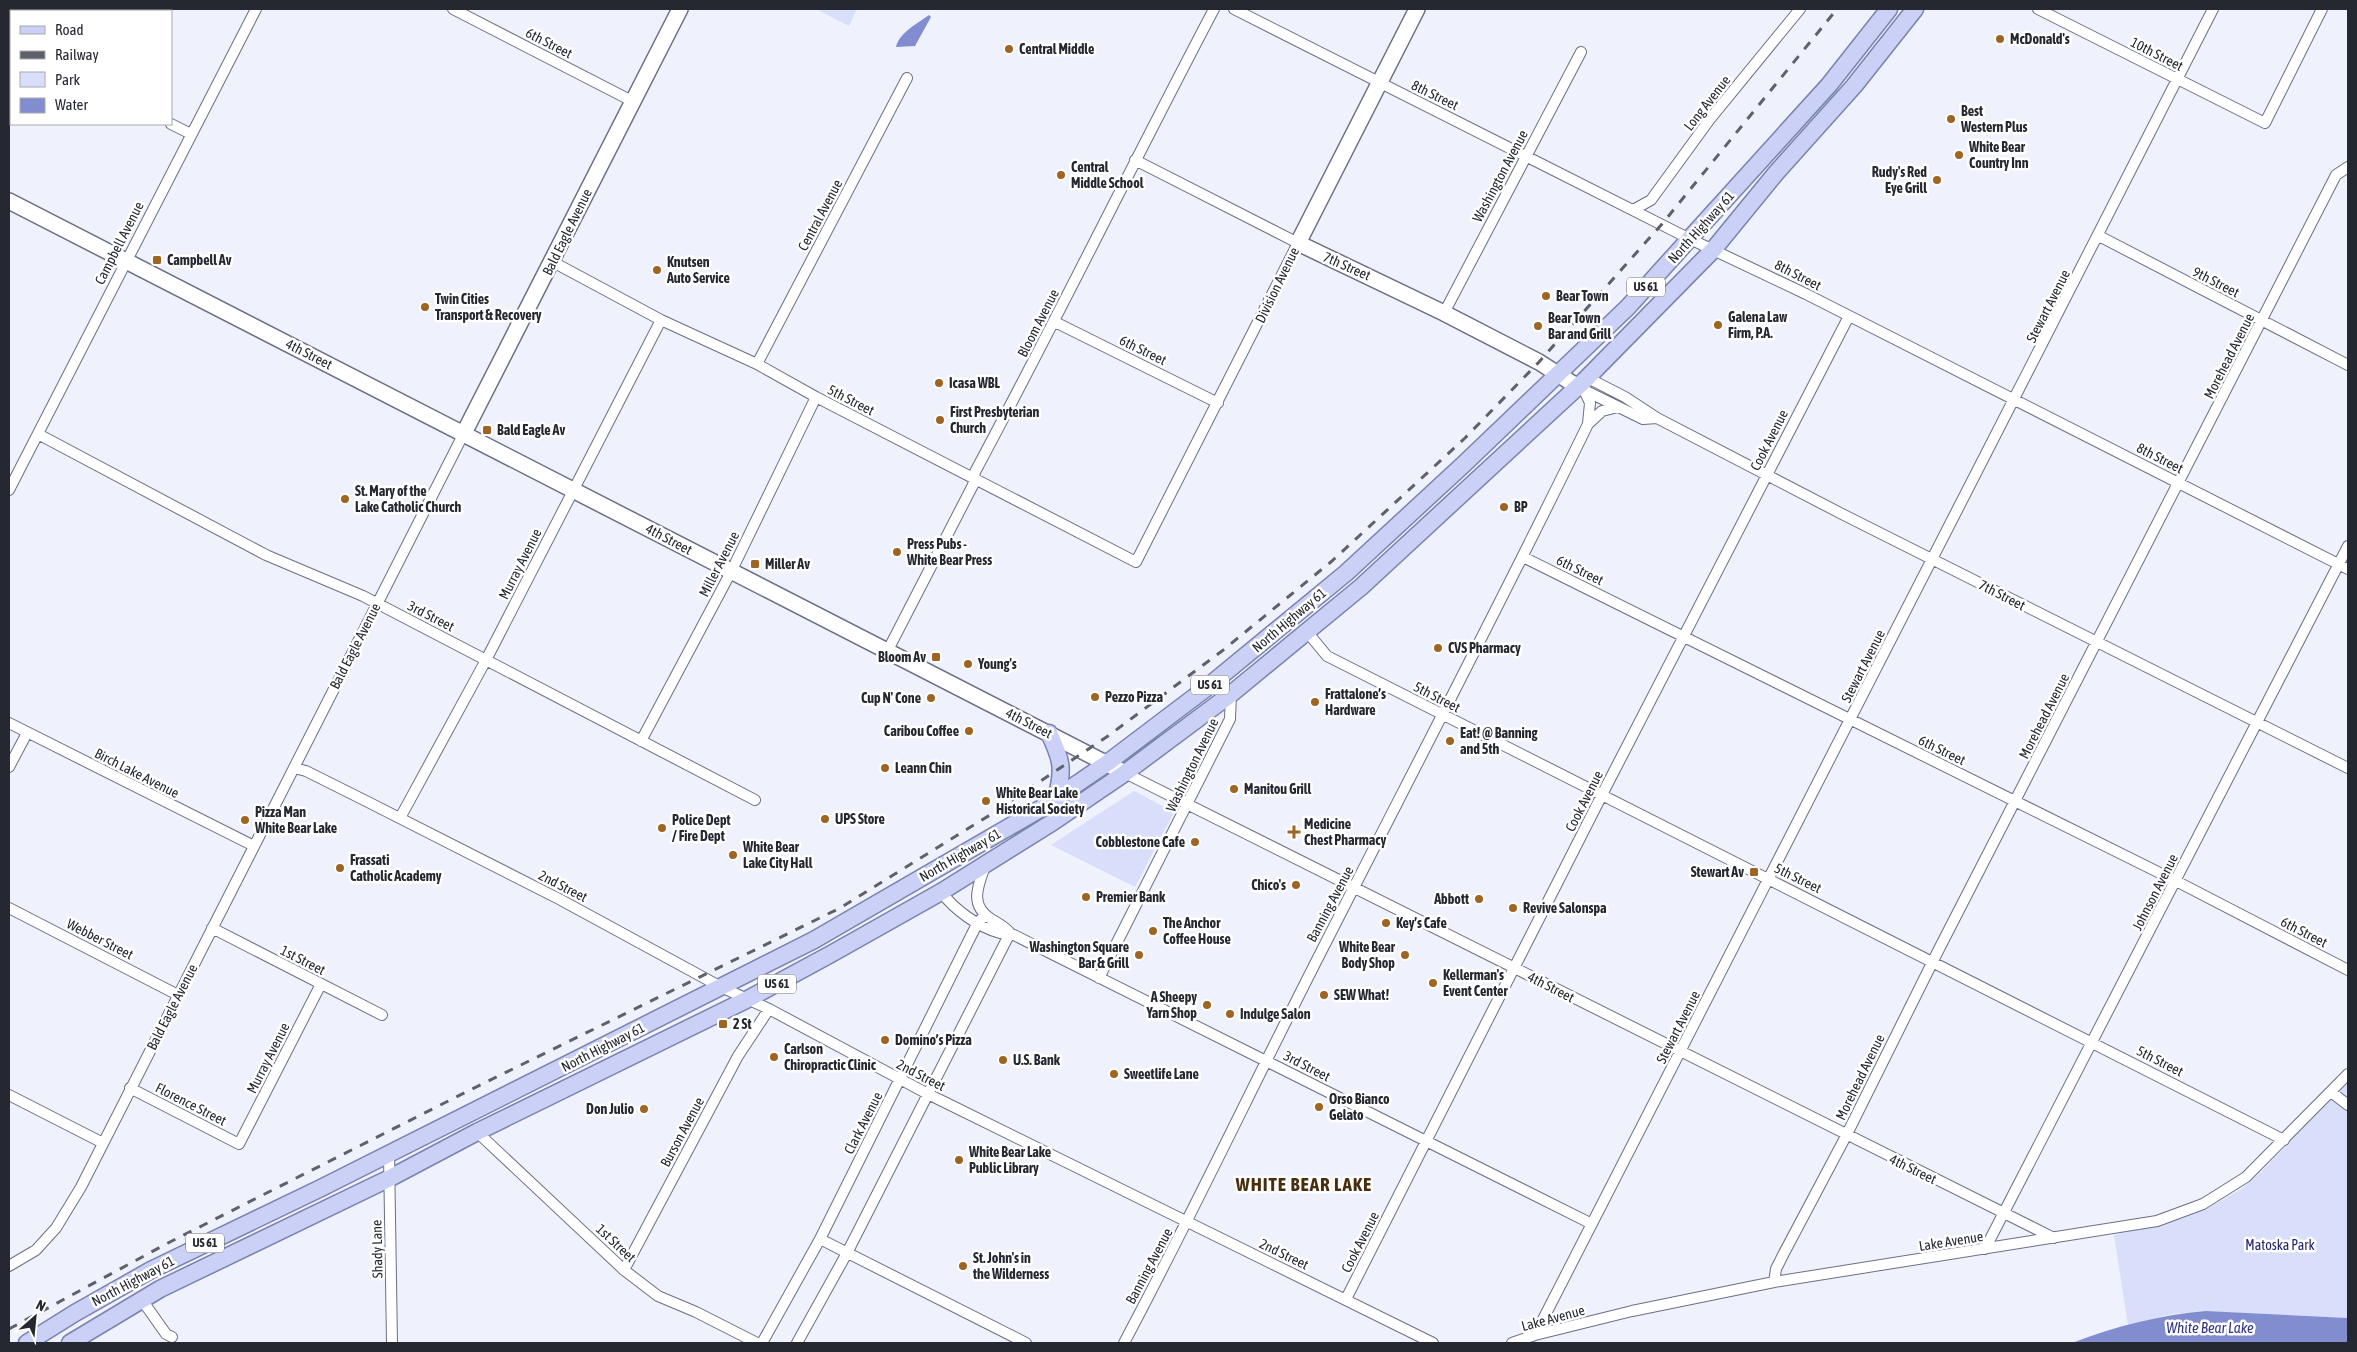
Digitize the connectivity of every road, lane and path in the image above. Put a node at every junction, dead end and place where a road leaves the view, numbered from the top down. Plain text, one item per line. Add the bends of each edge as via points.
1 (256, 9) edge
2 (453, 9) edge
3 (680, 9) edge
4 (1214, 9) edge
5 (1234, 9) edge
6 (1417, 9) edge
7 (1800, 9) edge
8 (1889, 9) edge
9 (1915, 9) edge
10 (2038, 9) edge
11 (2213, 9) edge
12 (2322, 9) edge
13 (1581, 52) dead end
14 (907, 78) dead end
15 (2177, 79) junction
16 (1379, 83) junction
17 (632, 101) junction
18 (172, 124) edge
19 (191, 134) junction
20 (1527, 156) junction
21 (1134, 160) junction
22 (2347, 167) edge
23 (9, 201) edge
24 (1633, 210) junction
25 (2099, 236) junction
26 (1690, 239) junction
27 (1298, 243) junction
28 (1713, 250) junction
29 (126, 260) junction
30 (553, 262) junction
31 (1444, 313) junction
32 (1849, 316) junction
33 (661, 320) junction
34 (2263, 320) junction
35 (1055, 322) junction
36 (757, 364) junction
37 (2348, 366) edge
38 (1558, 374) junction
39 (1583, 385) junction
40 (816, 397) junction
41 (2015, 399) junction
42 (1218, 403) junction
43 (1618, 407) junction
44 (1657, 418) junction
45 (1588, 424) junction
46 (464, 433) junction
47 (38, 434) junction
48 (1766, 475) junction
49 (974, 479) junction
50 (2179, 483) junction
51 (574, 489) junction
52 (9, 490) edge
53 (2348, 546) edge
54 (1523, 557) junction
55 (1932, 560) junction
56 (1136, 562) joint
57 (2344, 566) edge
58 (731, 572) junction
59 (1312, 601) junction
60 (376, 605) junction
61 (1308, 633) junction
62 (1685, 637) junction
63 (2097, 643) junction
64 (888, 650) junction
65 (486, 660) junction
66 (1231, 694) junction
67 (1442, 715) junction
68 (1851, 721) junction
69 (2257, 721) junction
70 (9, 723) edge
71 (27, 733) junction
72 (1049, 733) junction
73 (641, 741) junction
74 (1106, 764) junction
75 (9, 766) edge
76 (294, 768) junction
77 (2348, 768) edge
78 (1125, 773) junction
79 (1602, 794) junction
80 (1056, 798) junction
81 (755, 800) dead end
82 (2016, 802) junction
83 (1188, 805) junction
84 (400, 818) junction
85 (254, 846) junction
86 (952, 860) junction
87 (986, 863) junction
88 (1768, 879) junction
89 (2176, 881) junction
90 (1355, 888) junction
91 (941, 892) junction
92 (9, 908) edge
93 (982, 919) junction
94 (212, 928) junction
95 (1010, 933) junction
96 (1933, 961) junction
97 (1515, 969) junction
98 (2348, 970) edge
99 (1099, 978) junction
100 (321, 984) junction
101 (721, 987) junction
102 (178, 995) junction
103 (746, 1000) junction
104 (769, 1009) junction
105 (382, 1015) dead end
106 (2093, 1043) junction
107 (1681, 1052) junction
108 (1266, 1061) junction
109 (2348, 1074) edge
110 (900, 1080) junction
111 (130, 1088) junction
112 (2331, 1092) junction
113 (928, 1094) junction
114 (9, 1095) edge
115 (2348, 1105) edge
116 (477, 1132) junction
117 (1846, 1136) junction
118 (2284, 1140) junction
119 (1427, 1142) junction
120 (103, 1143) junction
121 (238, 1144) joint
122 (389, 1154) junction
123 (390, 1178) junction
124 (2003, 1213) junction
125 (1188, 1223) junction
126 (1592, 1224) junction
127 (2054, 1238) junction
128 (820, 1239) junction
129 (1985, 1249) junction
130 (847, 1253) junction
131 (9, 1266) edge
132 (624, 1270) junction
133 (1774, 1282) junction
134 (1346, 1299) junction
135 (142, 1300) junction
136 (1535, 1335) junction
137 (172, 1337) dead end
138 (27, 1343) edge
139 (70, 1343) edge
140 (392, 1343) edge
141 (757, 1343) edge
142 (762, 1343) edge
143 (797, 1343) edge
144 (1026, 1343) edge
145 (1124, 1343) edge
146 (1433, 1343) edge
147 (1512, 1343) edge

1 - 19 street, Campbell Avenue
2 - 17 street, 6th Street
3 - 17 street, Bald Eagle Avenue
4 - 21 street, Bloom Avenue
5 - 16 street, 8th Street
6 - 16 street, Division Avenue
7 - 24 street, Long Avenue via 1710,120 1651,200
8 - 26 main road, North Highway 61 / US 61 via 1829,85
9 - 28 main road, North Highway 61 / US 61 via 1854,86
10 - 15 street, 10th Street
11 - 15 street, Stewart Avenue
12 - 15 street, 10th Street via 2265,123
13 - 20 street, Washington Avenue
14 - 36 street, Central Avenue
15 - 25 street, Stewart Avenue
16 - 20 street, 8th Street
16 - 27 street, Division Avenue
17 - 30 street, Bald Eagle Avenue
18 - 19 street
19 - 29 street, Campbell Avenue
20 - 24 street, 8th Street
20 - 31 street, Washington Avenue
21 - 27 street, 7th Street
21 - 35 street, Bloom Avenue
22 - 34 street, Morehead Avenue via 2336,175
23 - 29 street, 4th Street
24 - 26 street, 8th Street
25 - 34 street, 9th Street
25 - 41 street, Stewart Avenue
26 - 28 street, 8th Street
26 - 38 main road, North Highway 61 / US 61 via 1628,307
27 - 31 street, 7th Street
27 - 42 street, Division Avenue
28 - 32 street, 8th Street
28 - 39 main road, North Highway 61 / US 61
29 - 46 street, 4th Street
29 - 47 street, Campbell Avenue
30 - 33 street, 5th Street
30 - 46 street, Bald Eagle Avenue
31 - 38 street, 7th Street
32 - 41 street, 8th Street
32 - 48 street, Cook Avenue
33 - 36 street, 5th Street
33 - 51 street, Murray Avenue
34 - 37 street, 9th Street
34 - 50 street, Morehead Avenue
35 - 42 street, 6th Street
35 - 49 street, Bloom Avenue
36 - 40 street, 5th Street
38 - 39 street, 7th Street
38 - 59 main road, North Highway 61 / US 61 via 1389,534
39 - 43 street, 7th Street
39 - 44 street, 7th Street via 1625,397
39 - 45 street, Banning Avenue via 1590,403
39 - 61 main road, North Highway 61 / US 61 via 1406,548
40 - 49 street, 5th Street
40 - 58 street, Miller Avenue
41 - 50 street, 8th Street
41 - 55 street, Stewart Avenue
42 - 56 street, Division Avenue
43 - 44 street, 7th Street via 1643,419
43 - 45 street, Banning Avenue via 1602,411
44 - 48 street, 7th Street
45 - 54 street, Banning Avenue
46 - 51 street, 4th Street
46 - 60 street, Bald Eagle Avenue
47 - 52 street, Campbell Avenue
47 - 60 street, 3rd Street via 266,555 363,596
48 - 55 street, 7th Street
48 - 62 street, Cook Avenue
49 - 56 street, 5th Street
49 - 64 street, Bloom Avenue
50 - 57 street, 8th Street
50 - 63 street, Morehead Avenue
51 - 58 street, 4th Street
51 - 65 street, Murray Avenue
53 - 57 street, Johnson Avenue
54 - 62 street, 6th Street
54 - 67 street, Banning Avenue
55 - 63 street, 7th Street
55 - 68 street, Stewart Avenue
57 - 69 street, Johnson Avenue
58 - 64 street, 4th Street
58 - 73 street, Miller Avenue
59 - 61 main road via 1304,616
59 - 74 main road, North Highway 61 / US 61 via 1205,689
60 - 65 street, 3rd Street
60 - 76 street, Bald Eagle Avenue
61 - 66 main road, North Highway 61 / US 61
61 - 67 street, 5th Street via 1327,656
62 - 68 street, 6th Street
62 - 79 street, Cook Avenue
63 - 69 street, 7th Street
63 - 82 street, Morehead Avenue
64 - 72 street, 4th Street
65 - 73 street, 3rd Street
65 - 84 street, Murray Avenue
66 - 78 main road, North Highway 61 / US 61
66 - 83 street, Washington Avenue via 1230,719
67 - 79 street, 5th Street
67 - 90 street, Banning Avenue
68 - 82 street, 6th Street
68 - 88 street, Stewart Avenue
69 - 77 street, 7th Street
69 - 89 street, Johnson Avenue
70 - 71 street, Birch Lake Avenue
71 - 75 street
71 - 85 street, Birch Lake Avenue
72 - 74 street, 4th Street
72 - 80 main road via 1061,762 1062,777
73 - 81 street, 3rd Street
74 - 78 street, 4th Street
74 - 80 main road, North Highway 61 / US 61
76 - 84 street, 2nd Street
76 - 85 street, Bald Eagle Avenue
78 - 83 street, 4th Street
78 - 87 main road, North Highway 61 / US 61 via 1054,822
79 - 88 street, 5th Street
79 - 97 street, Cook Avenue
80 - 86 main road, North Highway 61 / US 61
82 - 89 street, 6th Street
82 - 96 street, Morehead Avenue
83 - 90 street, 4th Street
83 - 99 street, Washington Avenue
84 - 101 street, 2nd Street via 586,913
85 - 94 street, Bald Eagle Avenue
86 - 91 main road
86 - 101 main road, North Highway 61 / US 61 via 814,940
87 - 91 main road, North Highway 61 / US 61
87 - 93 street via 976,895
88 - 96 street, 5th Street
88 - 107 street, Stewart Avenue
89 - 98 street, 6th Street
89 - 106 street, Johnson Avenue
90 - 97 street, 4th Street
90 - 108 street, Banning Avenue
91 - 93 street, 3rd Street via 950,904
91 - 103 main road, North Highway 61 / US 61
92 - 102 street, Webber Street
93 - 95 street, 3rd Street via 1000,932
93 - 110 street, Clark Avenue
94 - 100 street, 1st Street
94 - 102 street, Bald Eagle Avenue
95 - 99 street, 3rd Street
95 - 113 street
96 - 106 street, 5th Street
96 - 117 street, Morehead Avenue
97 - 107 street, 4th Street
97 - 119 street, Cook Avenue
99 - 108 street, 3rd Street
100 - 105 street, 1st Street
100 - 121 street, Murray Avenue
101 - 103 street, 2nd Street
101 - 122 main road, North Highway 61 / US 61
102 - 111 street, Bald Eagle Avenue
103 - 104 street, 2nd Street
103 - 116 main road, North Highway 61 / US 61
104 - 110 street, 2nd Street
104 - 132 street, Burson Avenue via 738,1056
106 - 118 street, 5th Street
106 - 124 street, Johnson Avenue
107 - 117 street, 4th Street
107 - 126 street, Stewart Avenue
108 - 119 street, 3rd Street
108 - 125 street, Banning Avenue
109 - 112 street, Lake Avenue
110 - 113 street, 2nd Street
110 - 128 street, Clark Avenue
111 - 120 street, Bald Eagle Avenue
111 - 121 street, Florence Street
112 - 115 street
112 - 118 street, Lake Avenue
113 - 125 street, 2nd Street
113 - 130 street
114 - 120 street
116 - 123 main road, North Highway 61 / US 61
116 - 132 street, 1st Street
117 - 124 street, 4th Street
117 - 133 street, Morehead Avenue via 1783,1254
118 - 127 street, Lake Avenue via 2246,1177 2187,1211 2157,1221
119 - 126 street, 3rd Street
119 - 134 street, Cook Avenue
120 - 131 street, Bald Eagle Avenue via 56,1228 36,1250
122 - 123 street, Shady Lane
122 - 138 main road, North Highway 61 / US 61 via 151,1270
123 - 135 main road, North Highway 61 / US 61
123 - 140 street, Shady Lane
124 - 127 street, 4th Street
124 - 129 street, Johnson Avenue
125 - 134 street, 2nd Street
125 - 145 street, Banning Avenue
126 - 136 street, Stewart Avenue
127 - 129 street, Lake Avenue
128 - 130 street
128 - 142 street, Clark Avenue
129 - 133 street, Lake Avenue
130 - 143 street
130 - 144 street
132 - 141 street, 1st Street via 658,1296
133 - 136 street, Lake Avenue via 1681,1300
134 - 146 street, 2nd Street
135 - 137 street via 166,1334
135 - 139 main road, North Highway 61 / US 61
136 - 147 street, Lake Avenue

